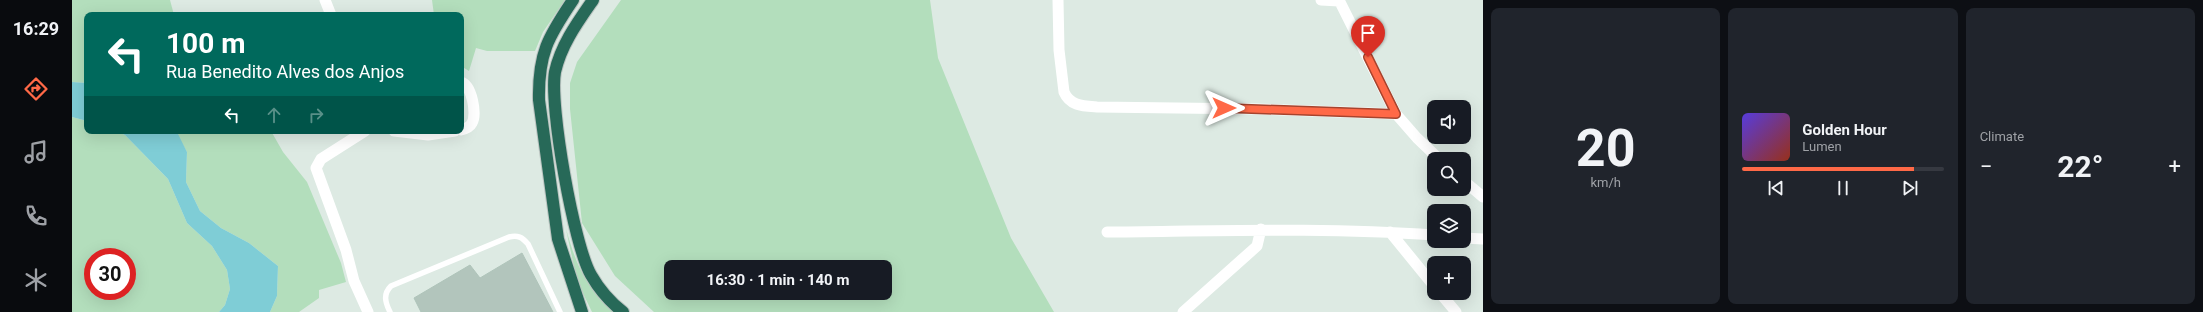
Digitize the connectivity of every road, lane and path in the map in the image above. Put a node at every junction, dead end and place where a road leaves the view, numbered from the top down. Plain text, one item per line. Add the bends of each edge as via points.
1 (325, 0) edge
2 (573, 0) edge
3 (593, 0) edge
4 (1058, 0) edge
5 (1321, 0) edge
6 (1339, 0) edge
7 (330, 12) edge
8 (464, 83) edge
9 (1396, 114) junction
10 (464, 129) edge
11 (360, 134) edge
12 (420, 134) edge
13 (435, 134) edge
14 (1432, 152) edge
15 (1471, 187) edge
16 (1483, 197) edge
17 (1261, 230) junction
18 (1107, 232) dead end
19 (1390, 232) junction
20 (1427, 235) edge
21 (1471, 238) edge
22 (1483, 239) edge
23 (1427, 277) edge
24 (1446, 300) edge
25 (368, 312) edge
26 (390, 312) edge
27 (560, 312) edge
28 (582, 312) edge
29 (623, 312) edge
30 (1183, 312) edge
31 (1456, 312) edge

1 - 7 street
2 - 28 highway via 545,47 539,79 539,100 558,239
3 - 29 highway via 571,32 559,56 555,74 555,99 574,226 590,274 614,305
4 - 9 street via 1059,50 1064,92 1072,102 1086,107
5 - 6 street
6 - 9 street
8 - 10 street via 469,88 473,119 468,128
9 - 14 street
11 - 25 street via 321,159 316,168 346,250 354,281
12 - 13 street
15 - 16 street
17 - 18 street
17 - 19 street
17 - 30 street via 1257,246
19 - 20 street
19 - 23 street
21 - 22 street
24 - 31 street
26 - 27 lane via 385,296 391,286 509,237 517,236 528,244

